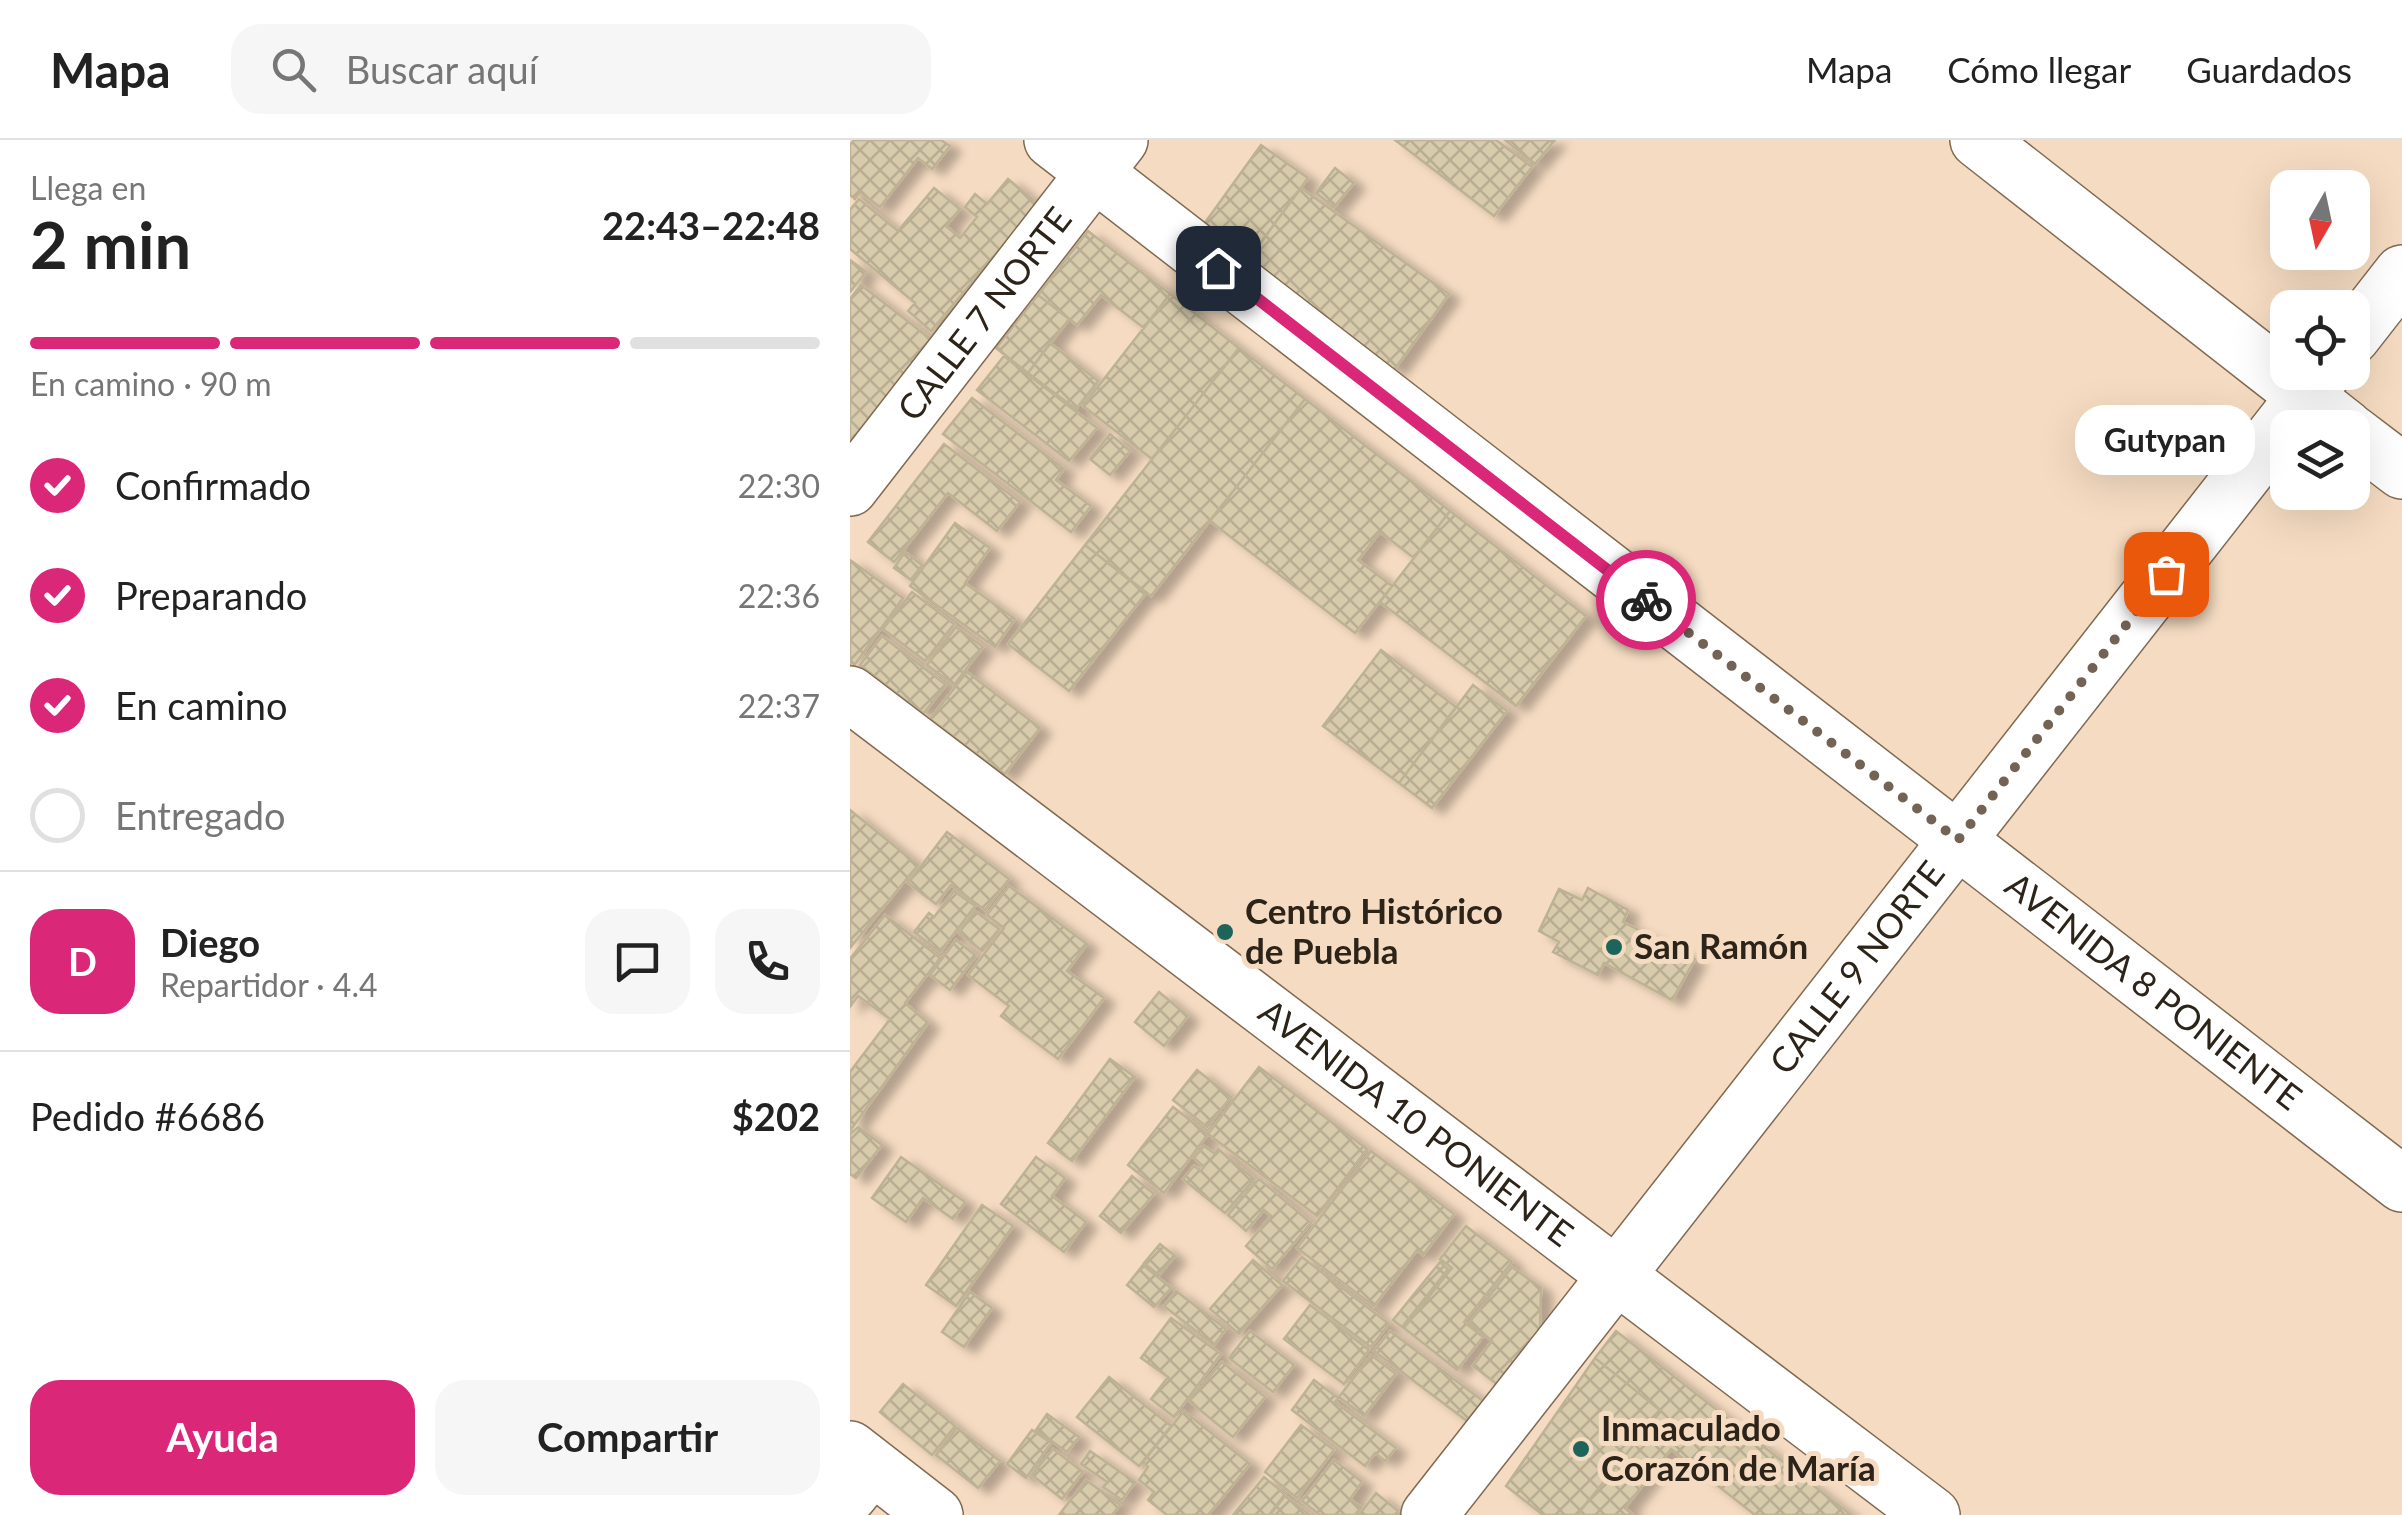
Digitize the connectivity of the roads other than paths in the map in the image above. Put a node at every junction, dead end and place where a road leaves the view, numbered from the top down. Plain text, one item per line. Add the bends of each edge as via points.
1 (1052, 140) edge
2 (1978, 140) edge
3 (1107, 156) edge
4 (2402, 274) edge
5 (2370, 314) edge
6 (2325, 399) edge
7 (2370, 447) edge
8 (2402, 472) edge
9 (850, 488) edge
10 (850, 694) edge
11 (1958, 840) junction
12 (2402, 1184) edge
13 (1616, 1275) junction
14 (857, 1470) edge
15 (935, 1515) edge
16 (1429, 1515) edge
17 (1932, 1515) edge

1 - 3 street, AVENIDA 8 PONIENTE
2 - 6 street
3 - 9 street, CALLE 7 NORTE
3 - 11 street, AVENIDA 8 PONIENTE
4 - 5 street
6 - 11 street, CALLE 9 NORTE
7 - 8 street
10 - 13 street, AVENIDA 10 PONIENTE
11 - 12 street, AVENIDA 8 PONIENTE
11 - 13 street, CALLE 9 NORTE
13 - 16 street, CALLE 9 NORTE
13 - 17 street, AVENIDA 10 PONIENTE
14 - 15 street

